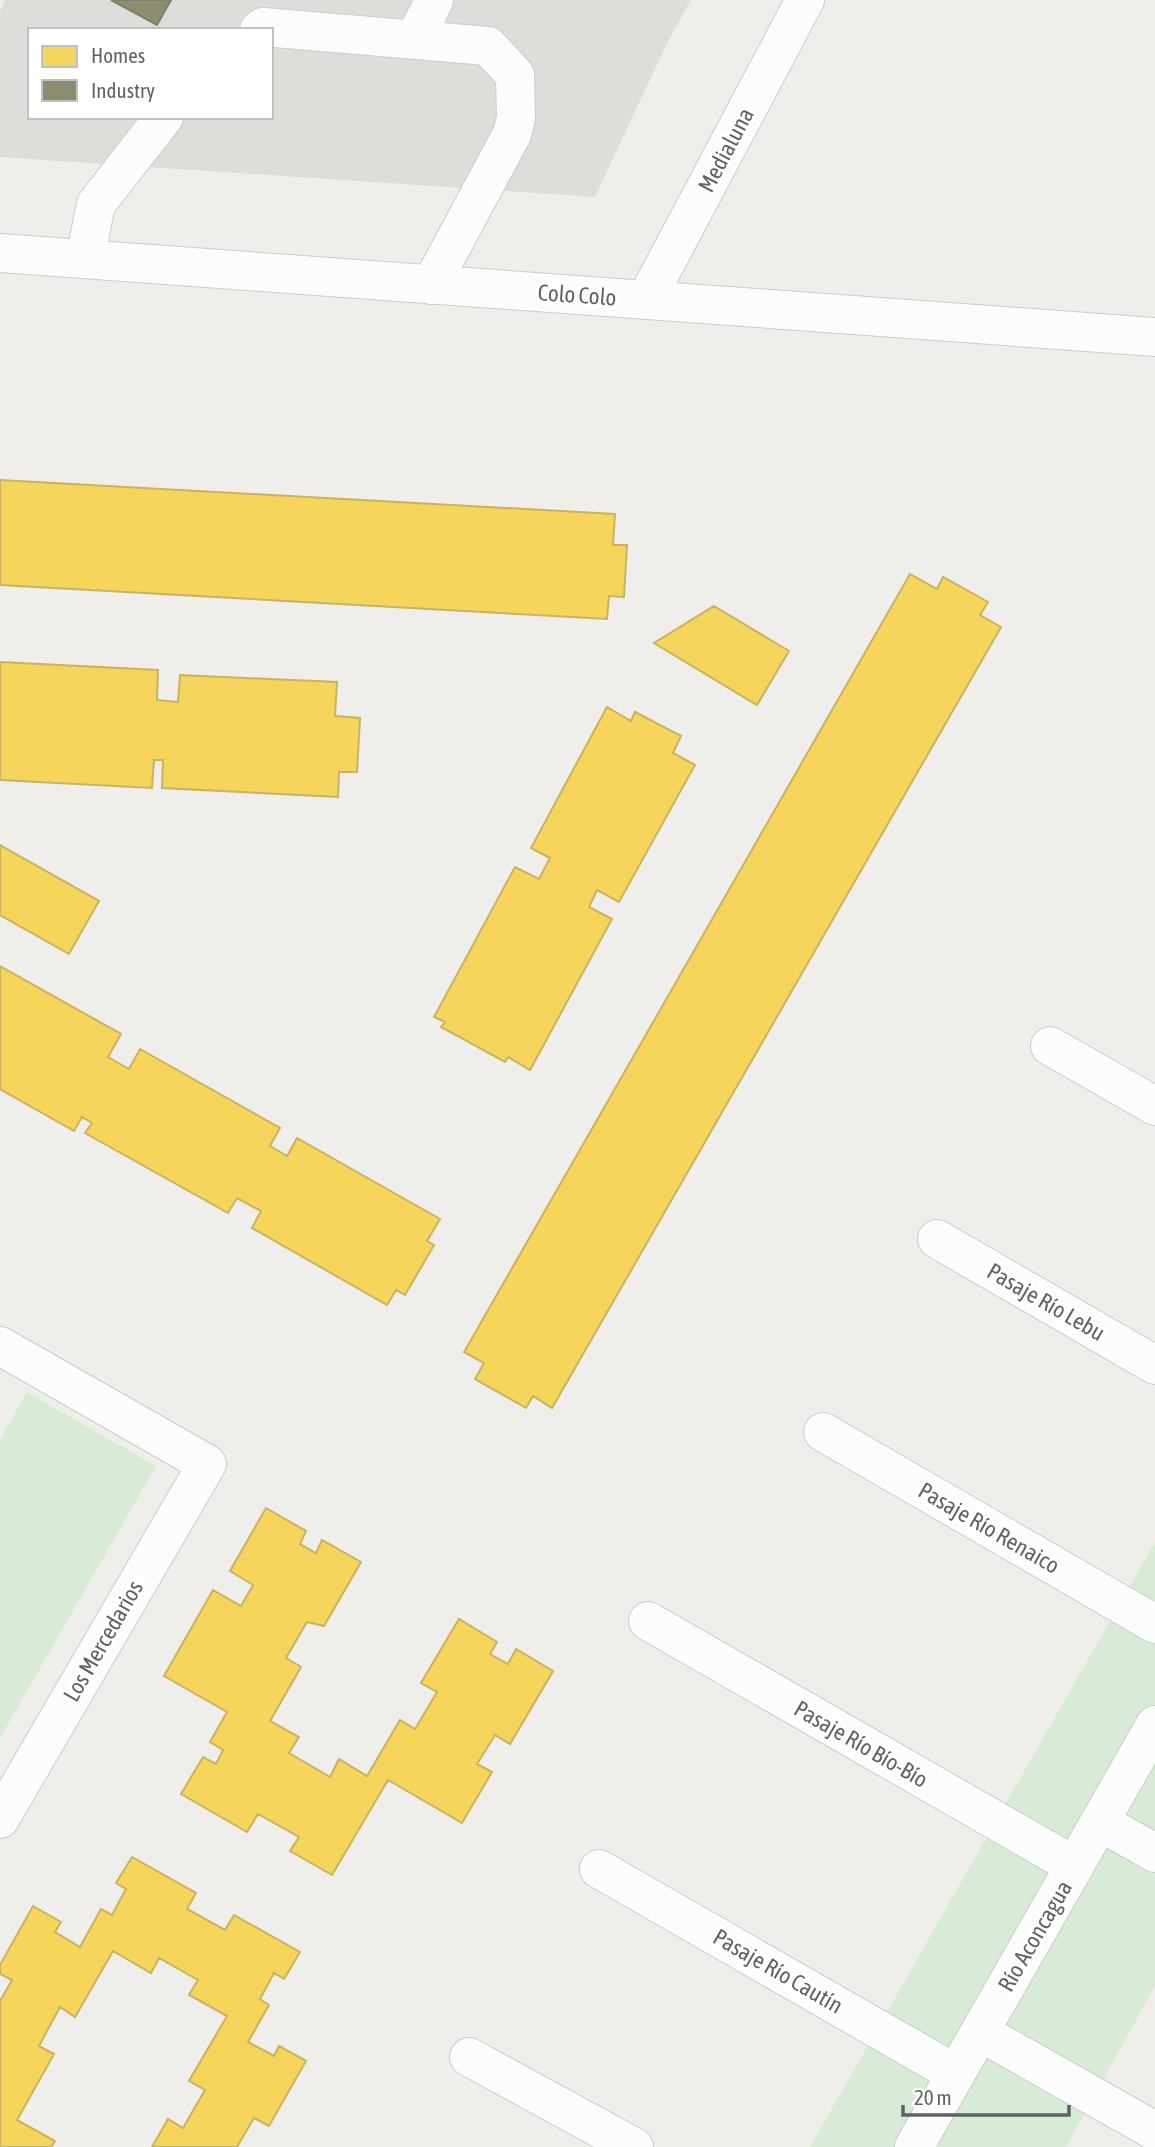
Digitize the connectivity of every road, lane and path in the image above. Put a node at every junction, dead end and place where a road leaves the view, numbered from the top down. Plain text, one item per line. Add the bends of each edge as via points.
1 (434, 0) edge
2 (805, 0) edge
3 (261, 28) edge
4 (415, 40) junction
5 (162, 119) edge
6 (0, 253) edge
7 (85, 259) junction
8 (431, 285) junction
9 (646, 300) junction
10 (1155, 337) edge
11 (1050, 1046) dead end
12 (1155, 1106) edge
13 (937, 1239) dead end
14 (0, 1346) edge
15 (1155, 1365) edge
16 (824, 1432) dead end
17 (648, 1621) dead end
18 (1155, 1624) edge
19 (1155, 1725) edge
20 (0, 1819) edge
21 (1100, 1822) junction
22 (1155, 1853) edge
23 (1075, 1866) junction
24 (599, 1869) dead end
25 (979, 2032) junction
26 (469, 2057) dead end
27 (956, 2074) junction
28 (1155, 2131) edge
29 (634, 2147) edge
30 (914, 2147) edge

1 - 4 street
2 - 9 street, Medialuna
3 - 4 street
4 - 8 street via 488,46 515,75 512,134
5 - 7 street via 96,204
6 - 7 street, Colo Colo
7 - 8 street, Colo Colo
8 - 9 street, Colo Colo
9 - 10 street, Colo Colo
11 - 12 street
13 - 15 street, Pasaje Río Lebu
14 - 20 street, Los Mercedarios via 206,1464
16 - 18 street, Pasaje Río Renaico
17 - 23 street, Pasaje Río Bío-Bío
19 - 21 street, Río Aconcagua
21 - 22 street
21 - 23 street, Río Aconcagua
23 - 25 street, Río Aconcagua
24 - 27 street, Pasaje Río Cautín
25 - 27 street, Río Aconcagua
25 - 28 street
26 - 29 street
27 - 30 street, Río Aconcagua

